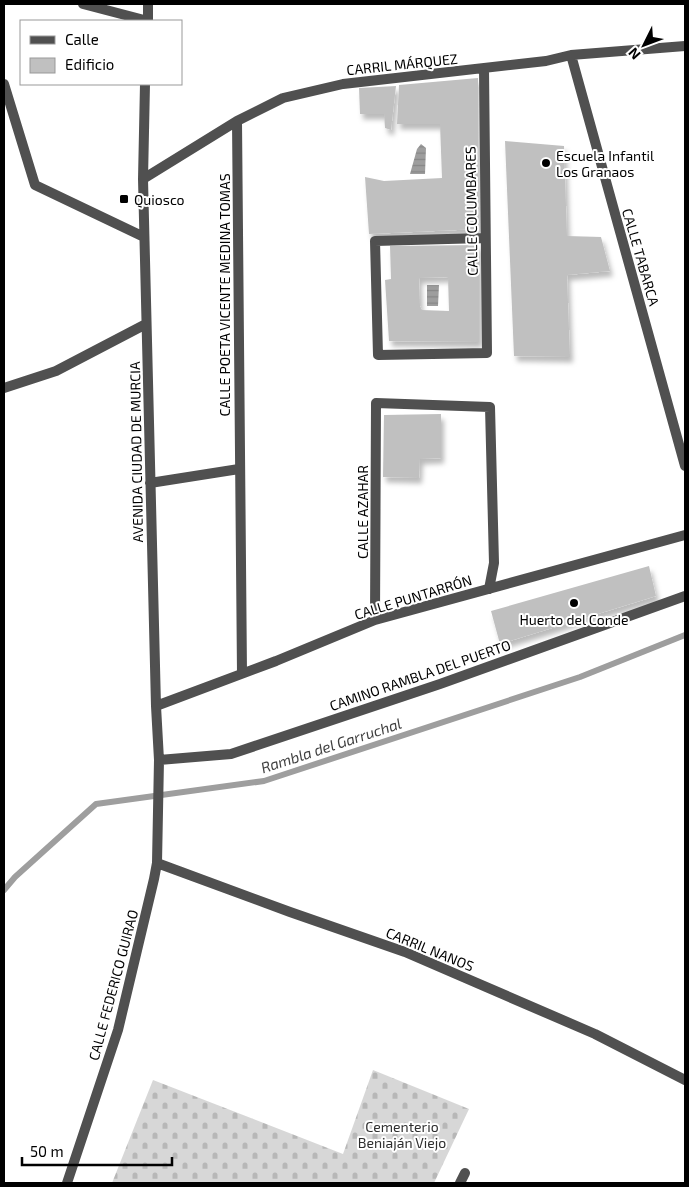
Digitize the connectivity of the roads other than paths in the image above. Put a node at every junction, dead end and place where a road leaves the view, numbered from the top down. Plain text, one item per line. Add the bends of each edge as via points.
1 (83, 4) edge
2 (148, 4) edge
3 (144, 20) edge
4 (148, 20) edge
5 (685, 46) edge
6 (571, 55) junction
7 (484, 68) junction
8 (4, 84) edge
9 (145, 85) edge
10 (237, 120) junction
11 (143, 179) junction
12 (144, 237) junction
13 (484, 238) junction
14 (146, 324) junction
15 (4, 388) edge
16 (685, 466) edge
17 (239, 469) junction
18 (150, 482) junction
19 (685, 535) edge
20 (489, 589) junction
21 (685, 596) edge
22 (375, 620) junction
23 (242, 674) junction
24 (156, 706) junction
25 (159, 760) junction
26 (158, 820) joint
27 (157, 863) junction
28 (685, 1080) edge
29 (465, 1173) dead end
30 (67, 1183) edge
31 (460, 1183) edge

1 - 3 street
2 - 4 street
5 - 6 street, CARRIL MÁRQUEZ
6 - 7 street, CARRIL MÁRQUEZ
6 - 16 street, CALLE TABARCA
7 - 10 street, CARRIL MÁRQUEZ via 343,84 283,98
7 - 13 street, CALLE COLUMBARES
8 - 12 street via 35,185
9 - 11 street, AVENIDA CIUDAD DE MURCIA
10 - 11 street, CARRIL MÁRQUEZ
10 - 17 street, CALLE POETA VICENTE MEDINA TOMAS
11 - 12 street, AVENIDA CIUDAD DE MURCIA
12 - 14 street, AVENIDA CIUDAD DE MURCIA
13 - 13 street, CALLE COLUMBARES via 375,241 378,355 487,353
14 - 15 street via 56,371
14 - 18 street, AVENIDA CIUDAD DE MURCIA
17 - 18 street
17 - 23 street, CALLE POETA VICENTE MEDINA TOMAS
18 - 24 street, AVENIDA CIUDAD DE MURCIA
19 - 20 street, CALLE PUNTARRÓN
20 - 22 street, CALLE PUNTARRÓN
20 - 22 street, CALLE AZAHAR via 494,563 490,407 376,403
21 - 25 street, CAMINO RAMBLA DEL PUERTO via 449,681 231,754
22 - 23 street, CALLE PUNTARRÓN
23 - 24 street, CALLE PUNTARRÓN
24 - 25 street, AVENIDA CIUDAD DE MURCIA
25 - 26 street, AVENIDA CIUDAD DE MURCIA
26 - 27 street, CALLE FEDERICO GUIRAO
27 - 28 street, CARRIL NANOS via 405,952 595,1034
27 - 30 street, CALLE FEDERICO GUIRAO via 118,1030
29 - 31 street

